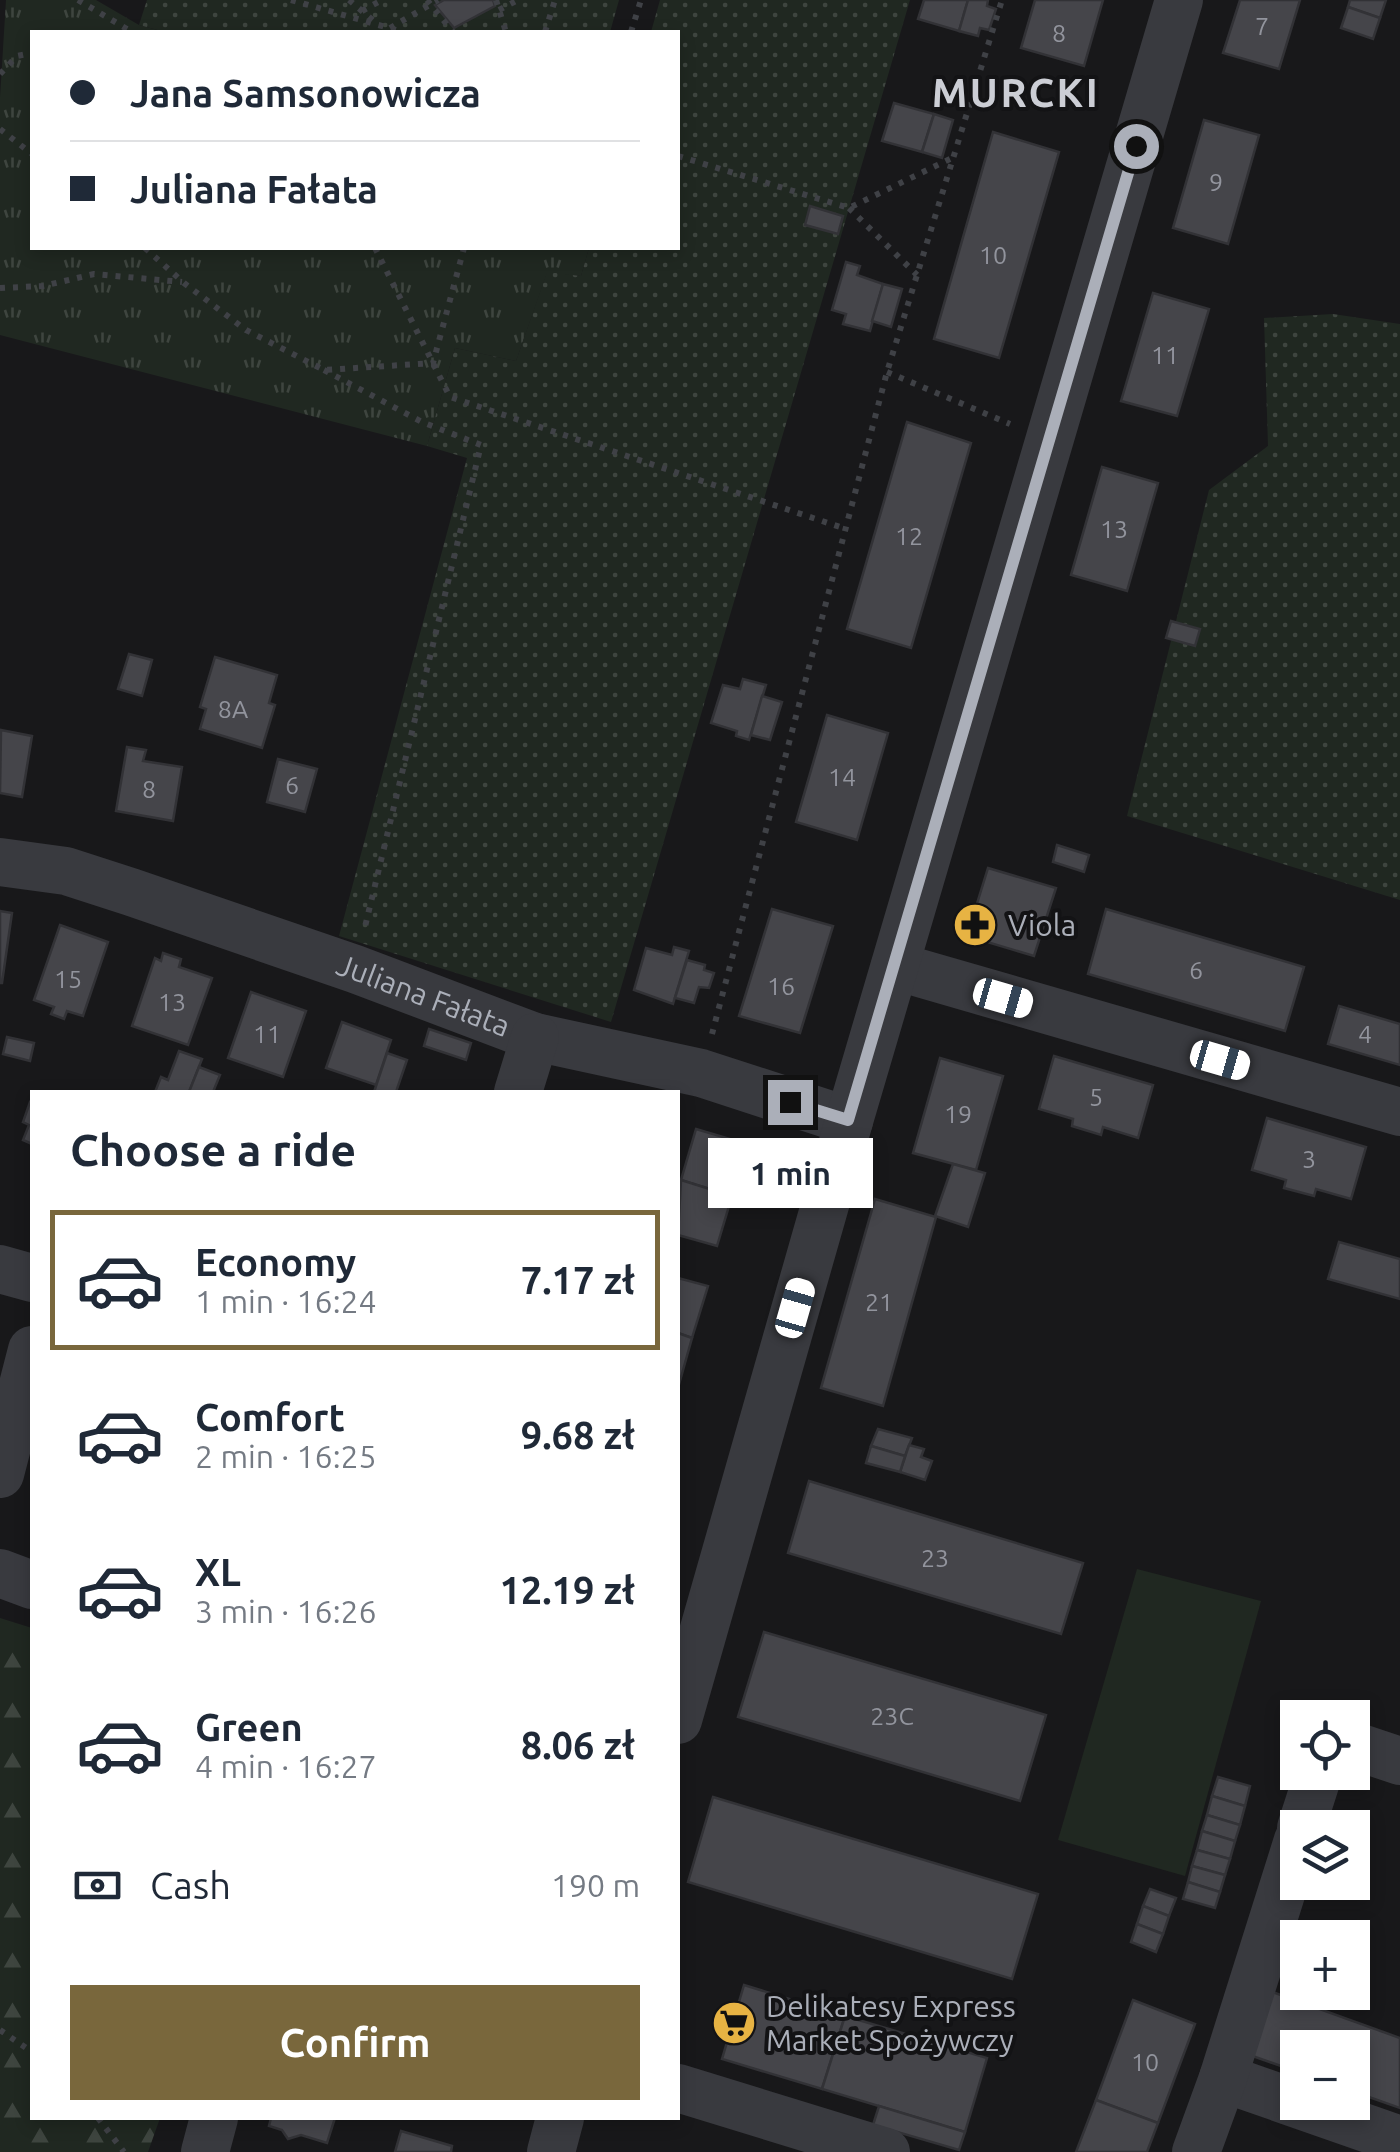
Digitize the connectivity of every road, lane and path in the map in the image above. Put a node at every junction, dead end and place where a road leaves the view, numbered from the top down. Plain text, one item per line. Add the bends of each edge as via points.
1 (78, 0) edge
2 (291, 0) edge
3 (349, 0) edge
4 (382, 0) edge
5 (496, 0) edge
6 (518, 0) edge
7 (555, 0) edge
8 (641, 0) edge
9 (1002, 0) edge
10 (1179, 0) edge
11 (432, 1) edge
12 (499, 10) junction
13 (362, 11) junction
14 (384, 27) junction
15 (129, 30) edge
16 (395, 30) edge
17 (453, 30) edge
18 (505, 30) edge
19 (546, 30) edge
20 (633, 30) edge
21 (30, 53) edge
22 (0, 60) edge
23 (10, 62) junction
24 (0, 74) edge
25 (0, 129) edge
26 (30, 152) edge
27 (680, 157) edge
28 (954, 157) junction
29 (849, 208) junction
30 (147, 250) edge
31 (376, 250) edge
32 (463, 250) edge
33 (917, 274) junction
34 (184, 282) junction
35 (0, 288) edge
36 (433, 363) junction
37 (324, 370) junction
38 (887, 372) junction
39 (1051, 436) junction
40 (843, 528) junction
41 (0, 862) edge
42 (895, 966) junction
43 (356, 969) junction
44 (535, 1037) junction
45 (701, 1074) junction
46 (519, 1090) edge
47 (1400, 1112) edge
48 (848, 1120) junction
49 (0, 1269) edge
50 (30, 1277) edge
51 (30, 1358) edge
52 (0, 1474) edge
53 (0, 1574) edge
54 (30, 1584) edge
55 (680, 1713) edge
56 (1370, 1751) edge
57 (1400, 1761) edge
58 (1280, 1897) edge
59 (0, 2030) edge
60 (30, 2051) edge
61 (1223, 2078) junction
62 (680, 2089) edge
63 (100, 2120) edge
64 (213, 2120) edge
65 (560, 2120) edge
66 (1400, 2140) edge
67 (124, 2152) edge
68 (204, 2152) edge
69 (552, 2152) edge
70 (886, 2152) edge
71 (1196, 2152) edge

1 - 15 path
2 - 14 path
3 - 13 path
4 - 13 path
5 - 12 path
6 - 12 path
7 - 19 path
8 - 20 path
9 - 28 path
10 - 39 street
11 - 14 path
11 - 17 path
12 - 18 path
13 - 14 path
14 - 16 path
21 - 23 path
22 - 23 path
23 - 24 path
25 - 26 path
27 - 29 path
28 - 29 path
28 - 33 path
29 - 33 path
30 - 34 path
31 - 36 path
32 - 36 path
33 - 38 path
34 - 35 path via 94,274
34 - 37 path via 246,330
36 - 37 path
36 - 40 path via 450,397
37 - 43 path via 481,445
38 - 39 path
38 - 40 path
39 - 42 street
40 - 45 path
41 - 43 street, Juliana Fałata via 66,871
42 - 47 street
42 - 48 street
43 - 44 street, Juliana Fałata
44 - 45 street, Juliana Fałata
44 - 46 street
45 - 48 street, Juliana Fałata
48 - 55 street
49 - 50 street
51 - 52 street
53 - 54 street
56 - 57 street
58 - 61 street
59 - 60 path
61 - 66 street
61 - 71 street
62 - 70 street
63 - 67 path
64 - 68 street
65 - 69 street

